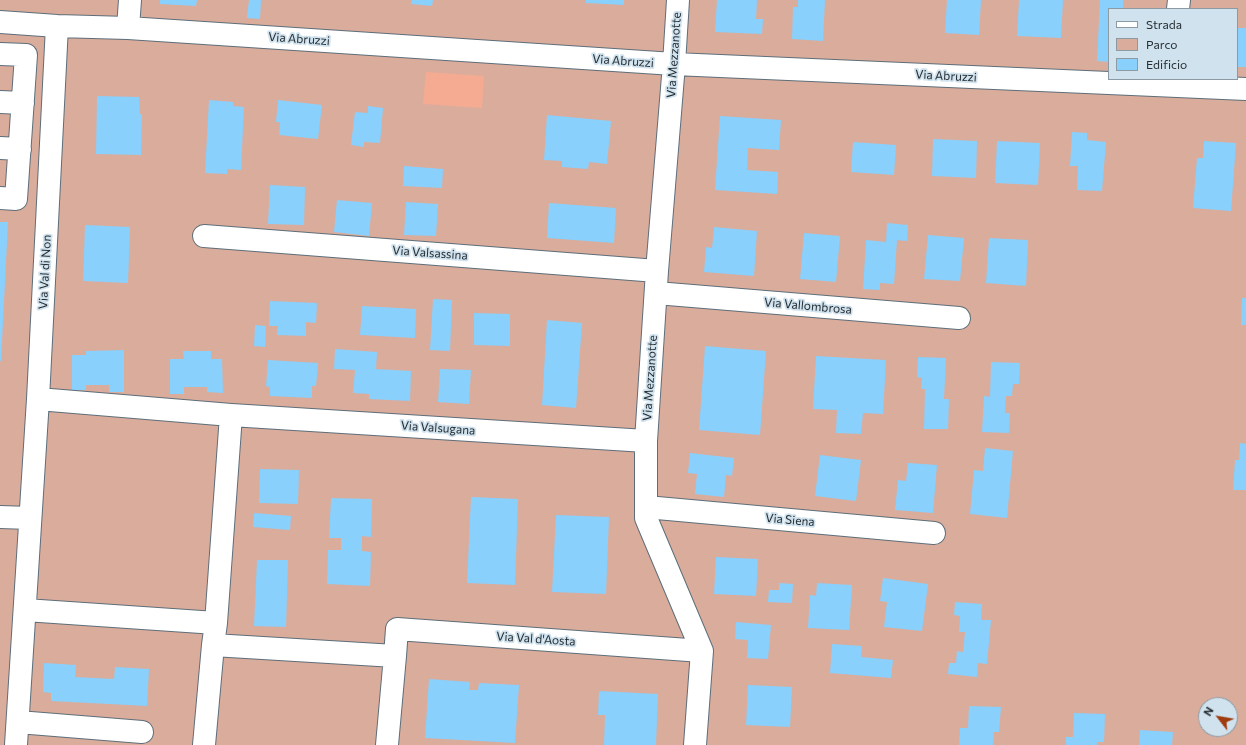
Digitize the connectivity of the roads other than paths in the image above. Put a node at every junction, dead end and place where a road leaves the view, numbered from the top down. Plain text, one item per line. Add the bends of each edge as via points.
1 (130, 0) edge
2 (678, 0) edge
3 (0, 22) edge
4 (57, 26) junction
5 (128, 28) junction
6 (0, 54) edge
7 (674, 64) junction
8 (1171, 83) edge
9 (1246, 89) edge
10 (0, 102) edge
11 (23, 103) junction
12 (10, 148) edge
13 (8, 198) edge
14 (48, 201) junction
15 (204, 236) dead end
16 (657, 271) junction
17 (656, 293) junction
18 (960, 318) dead end
19 (38, 399) junction
20 (231, 415) junction
21 (646, 441) junction
22 (646, 507) junction
23 (0, 517) edge
24 (30, 518) junction
25 (934, 533) dead end
26 (25, 610) junction
27 (216, 623) junction
28 (213, 645) junction
29 (702, 651) junction
30 (395, 656) junction
31 (12, 718) edge
32 (142, 732) dead end
33 (16, 745) edge
34 (204, 745) edge
35 (387, 745) edge
36 (695, 745) edge

1 - 5 street
2 - 7 street, Via Mezzanotte
3 - 4 street, Via Abruzzi
4 - 5 street, Via Abruzzi
4 - 14 street, Via Val di Non
5 - 7 street, Via Abruzzi
6 - 11 street via 26,55
7 - 8 street, Via Abruzzi
7 - 16 street, Via Mezzanotte
8 - 9 street, Via Abruzzi
10 - 11 street
11 - 12 street
12 - 13 street
13 - 14 street
14 - 19 street, Via Val di Non
15 - 16 street, Via Valsassina
16 - 17 street, Via Mezzanotte
17 - 18 street, Via Vallombrosa
17 - 21 street, Via Mezzanotte
19 - 20 street, Via Valsugana
19 - 24 street, Via Val di Non
20 - 21 street, Via Valsugana
20 - 27 street
21 - 22 street, Via Mezzanotte
22 - 25 street, Via Siena
22 - 29 street, Via Mezzanotte via 646,518
23 - 24 street
24 - 26 street, Via Val di Non
26 - 27 street
26 - 31 street, Via Val di Non
27 - 28 street
28 - 30 street
28 - 34 street
29 - 30 street, Via Val d'Aosta via 397,629
29 - 36 street, Via Mezzanotte
30 - 35 street
31 - 32 street
31 - 33 street, Via Val di Non

